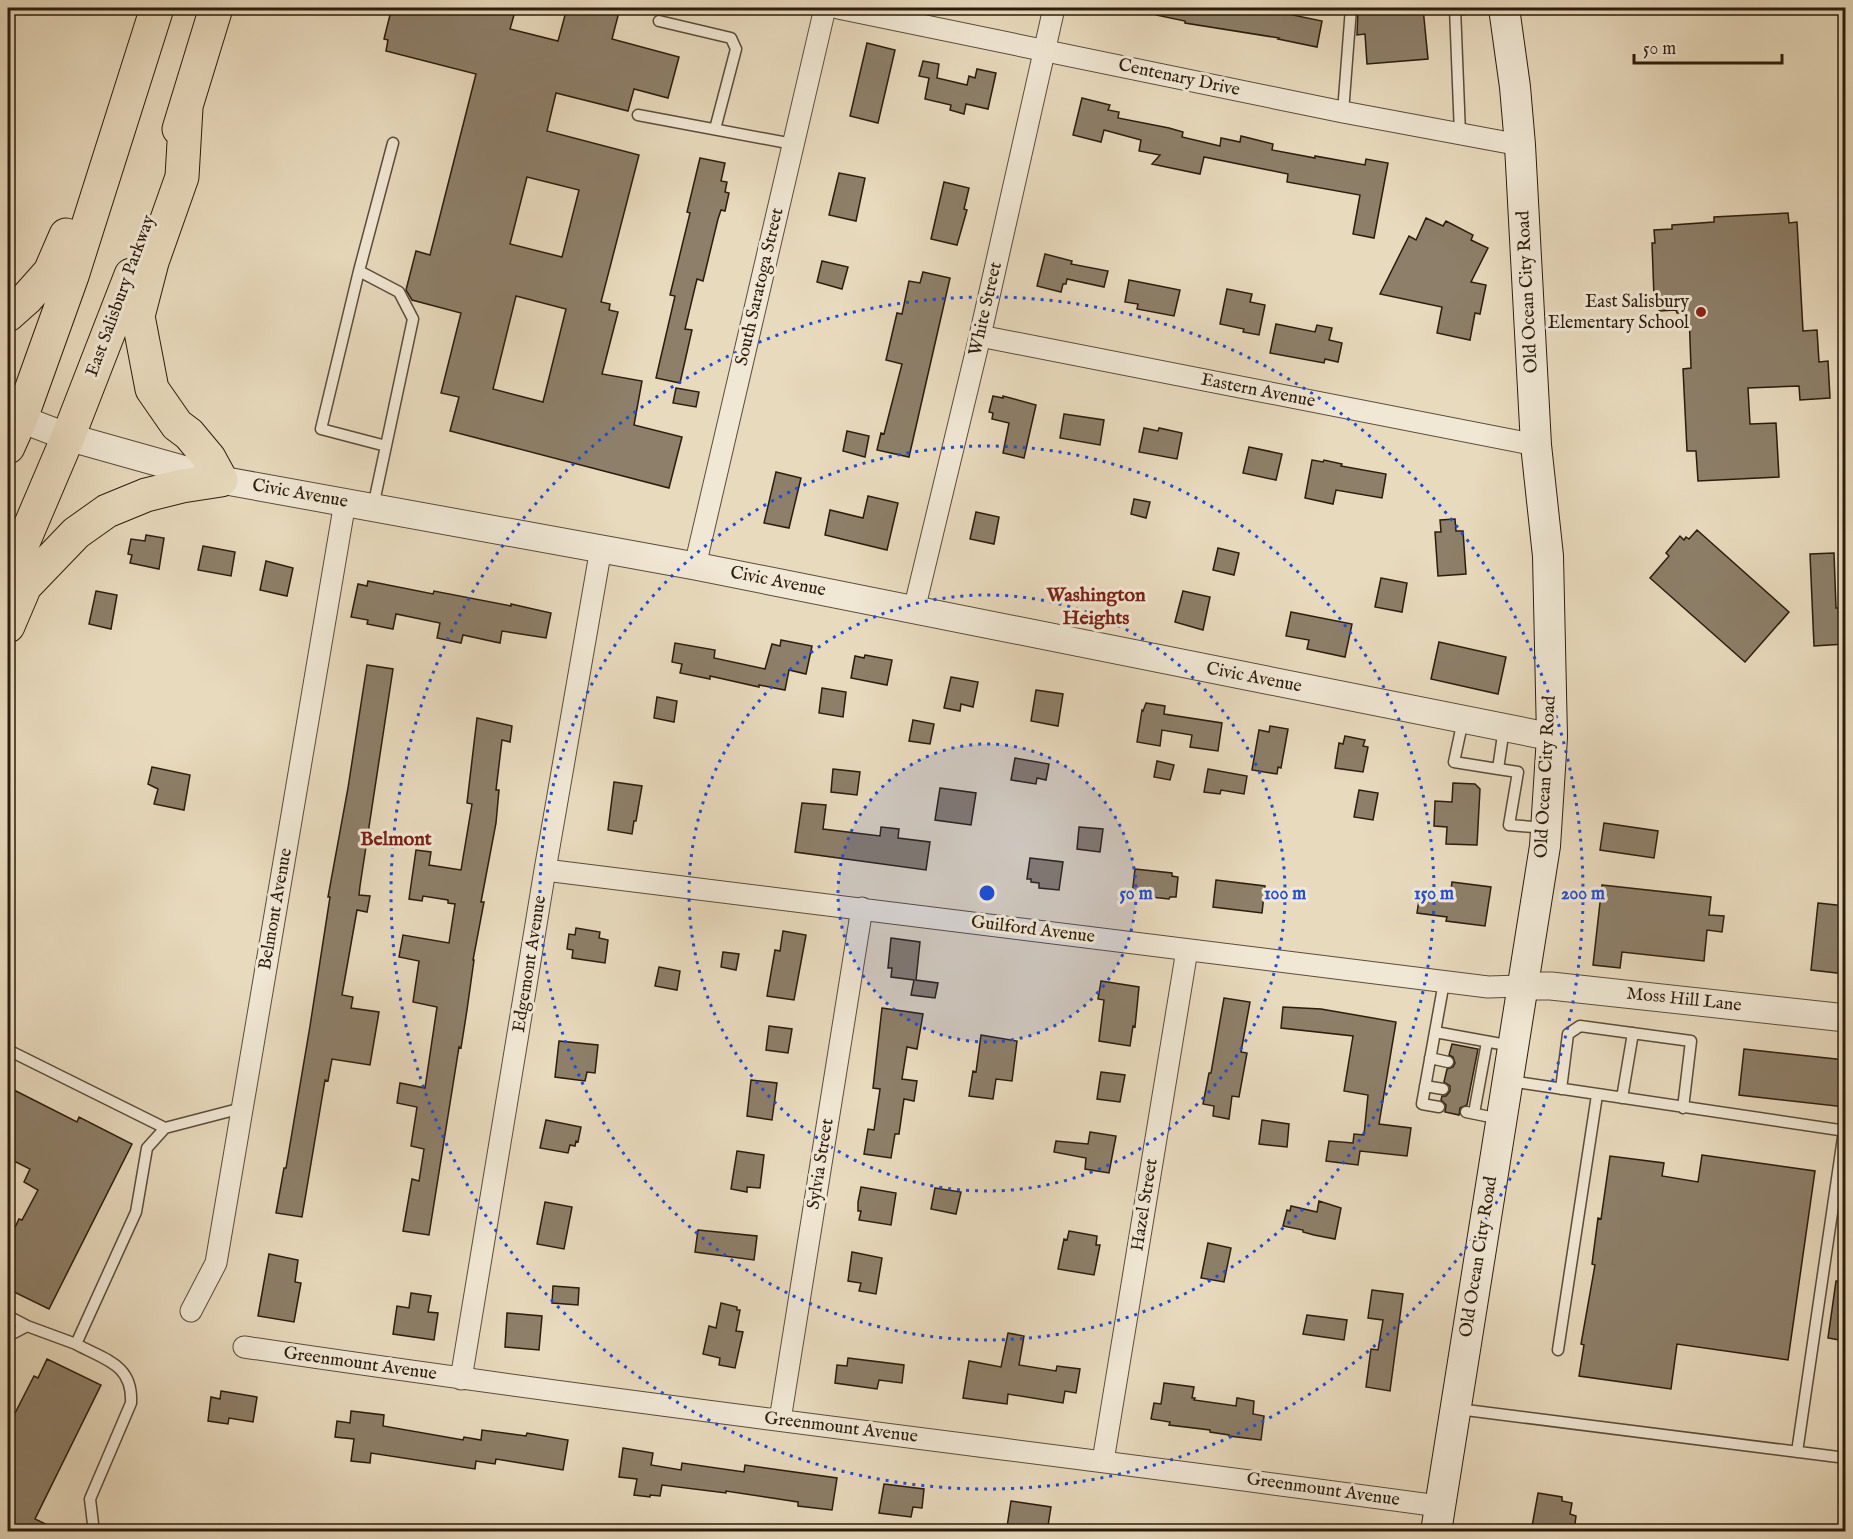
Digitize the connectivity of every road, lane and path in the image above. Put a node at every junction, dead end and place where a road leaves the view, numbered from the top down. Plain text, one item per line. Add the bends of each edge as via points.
1 (146, 8) edge
2 (157, 8) edge
3 (216, 8) edge
4 (825, 8) edge
5 (838, 8) edge
6 (1054, 8) edge
7 (1351, 8) edge
8 (1469, 8) edge
9 (1504, 8) edge
10 (1455, 9) edge
11 (659, 21) dead end
12 (1045, 50) junction
13 (186, 108) junction
14 (1343, 112) junction
15 (638, 115) dead end
16 (715, 129) junction
17 (1460, 134) junction
18 (393, 143) dead end
19 (793, 144) junction
20 (1520, 145) junction
21 (359, 271) junction
22 (8, 315) edge
23 (980, 336) junction
24 (14, 416) edge
25 (68, 437) junction
26 (1536, 445) junction
27 (386, 446) junction
28 (8, 447) edge
29 (221, 480) junction
30 (345, 502) junction
31 (373, 507) junction
32 (601, 548) junction
33 (695, 566) junction
34 (8, 578) edge
35 (914, 610) junction
36 (8, 626) edge
37 (1463, 719) junction
38 (1504, 728) junction
39 (1552, 737) junction
40 (1497, 769) junction
41 (1546, 828) junction
42 (545, 870) junction
43 (862, 908) junction
44 (1187, 950) junction
45 (1444, 982) junction
46 (1521, 986) junction
47 (1845, 1018) edge
48 (1435, 1032) junction
49 (1633, 1033) junction
50 (1499, 1044) junction
51 (8, 1050) edge
52 (1430, 1058) junction
53 (1448, 1062) dead end
54 (1488, 1072) junction
55 (1425, 1086) junction
56 (1443, 1089) dead end
57 (1560, 1089) junction
58 (1596, 1095) junction
59 (1622, 1098) junction
60 (1439, 1107) dead end
61 (242, 1108) junction
62 (1683, 1108) junction
63 (1480, 1115) junction
64 (165, 1128) junction
65 (1845, 1131) edge
66 (191, 1311) dead end
67 (8, 1316) edge
68 (27, 1326) junction
69 (8, 1336) edge
70 (76, 1344) junction
71 (244, 1347) dead end
72 (1558, 1350) dead end
73 (461, 1379) junction
74 (1455, 1409) junction
75 (780, 1420) junction
76 (1797, 1452) junction
77 (1845, 1458) edge
78 (1103, 1461) junction
79 (1438, 1519) edge
80 (94, 1532) edge

1 - 22 main road via 132,30 72,219 50,272
2 - 24 main road via 72,276
3 - 13 main road, East Salisbury Parkway
4 - 19 street, South Saratoga Street
5 - 12 street, Centenary Drive
6 - 12 street, White Street
7 - 14 lane
8 - 10 lane
9 - 20 main road, Old Ocean City Road
10 - 17 lane
11 - 16 lane via 734,42 736,49
12 - 14 street, Centenary Drive
12 - 23 street, White Street
13 - 25 main road, East Salisbury Parkway via 125,292
13 - 29 main road via 182,177 138,316 152,389 177,425 209,458
14 - 17 street, Centenary Drive
15 - 16 lane
16 - 19 lane
17 - 20 street, Centenary Drive
18 - 21 lane
19 - 33 street, South Saratoga Street
20 - 26 main road, Old Ocean City Road
21 - 27 lane via 399,292 413,319
21 - 27 lane via 321,429
23 - 26 street, Eastern Avenue
23 - 35 street, White Street
24 - 25 street, Civic Avenue
24 - 28 main road
25 - 29 street, Civic Avenue
25 - 34 main road, East Salisbury Parkway
26 - 39 main road, Old Ocean City Road via 1548,556
27 - 31 lane
29 - 30 street, Civic Avenue
29 - 36 main road via 146,495 107,511 76,533 25,586
30 - 31 street, Civic Avenue
30 - 61 street, Belmont Avenue
31 - 32 street, Civic Avenue
32 - 33 street, Civic Avenue
32 - 42 street, Edgemont Avenue
33 - 35 street, Civic Avenue
35 - 37 street, Civic Avenue
37 - 38 street, Civic Avenue
37 - 40 lane via 1454,762
38 - 39 street, Civic Avenue
38 - 40 lane
39 - 41 main road, Old Ocean City Road
40 - 41 lane via 1518,772 1509,825
41 - 46 main road, Old Ocean City Road
42 - 43 street, Guilford Avenue
42 - 73 street, Edgemont Avenue
43 - 44 street, Guilford Avenue
43 - 75 street, Sylvia Street
44 - 45 street, Guilford Avenue
44 - 78 street, Hazel Street
45 - 46 street, Guilford Avenue
45 - 48 lane
46 - 47 street, Moss Hill Lane
46 - 50 main road, Old Ocean City Road
48 - 50 lane
48 - 52 lane
49 - 57 lane via 1580,1026 1568,1034
49 - 59 lane
49 - 62 lane via 1691,1041
50 - 54 main road, Old Ocean City Road
51 - 64 lane
52 - 53 lane
52 - 55 lane
54 - 57 lane
54 - 63 main road, Old Ocean City Road
54 - 63 lane via 1473,1095
55 - 56 lane
55 - 60 lane via 1422,1104
57 - 58 lane
58 - 59 lane
58 - 72 lane
59 - 62 lane
61 - 64 lane
61 - 66 street, Belmont Avenue via 216,1263
62 - 65 lane
63 - 74 main road, Old Ocean City Road
64 - 70 lane via 147,1148 136,1212
65 - 76 lane
67 - 68 lane
68 - 69 lane
68 - 70 lane
70 - 80 lane via 122,1369 132,1389 131,1403 90,1498
71 - 73 street, Greenmount Avenue
73 - 75 street, Greenmount Avenue
74 - 76 lane
74 - 79 main road, Old Ocean City Road
75 - 78 street, Greenmount Avenue
76 - 77 lane
78 - 79 street, Greenmount Avenue

